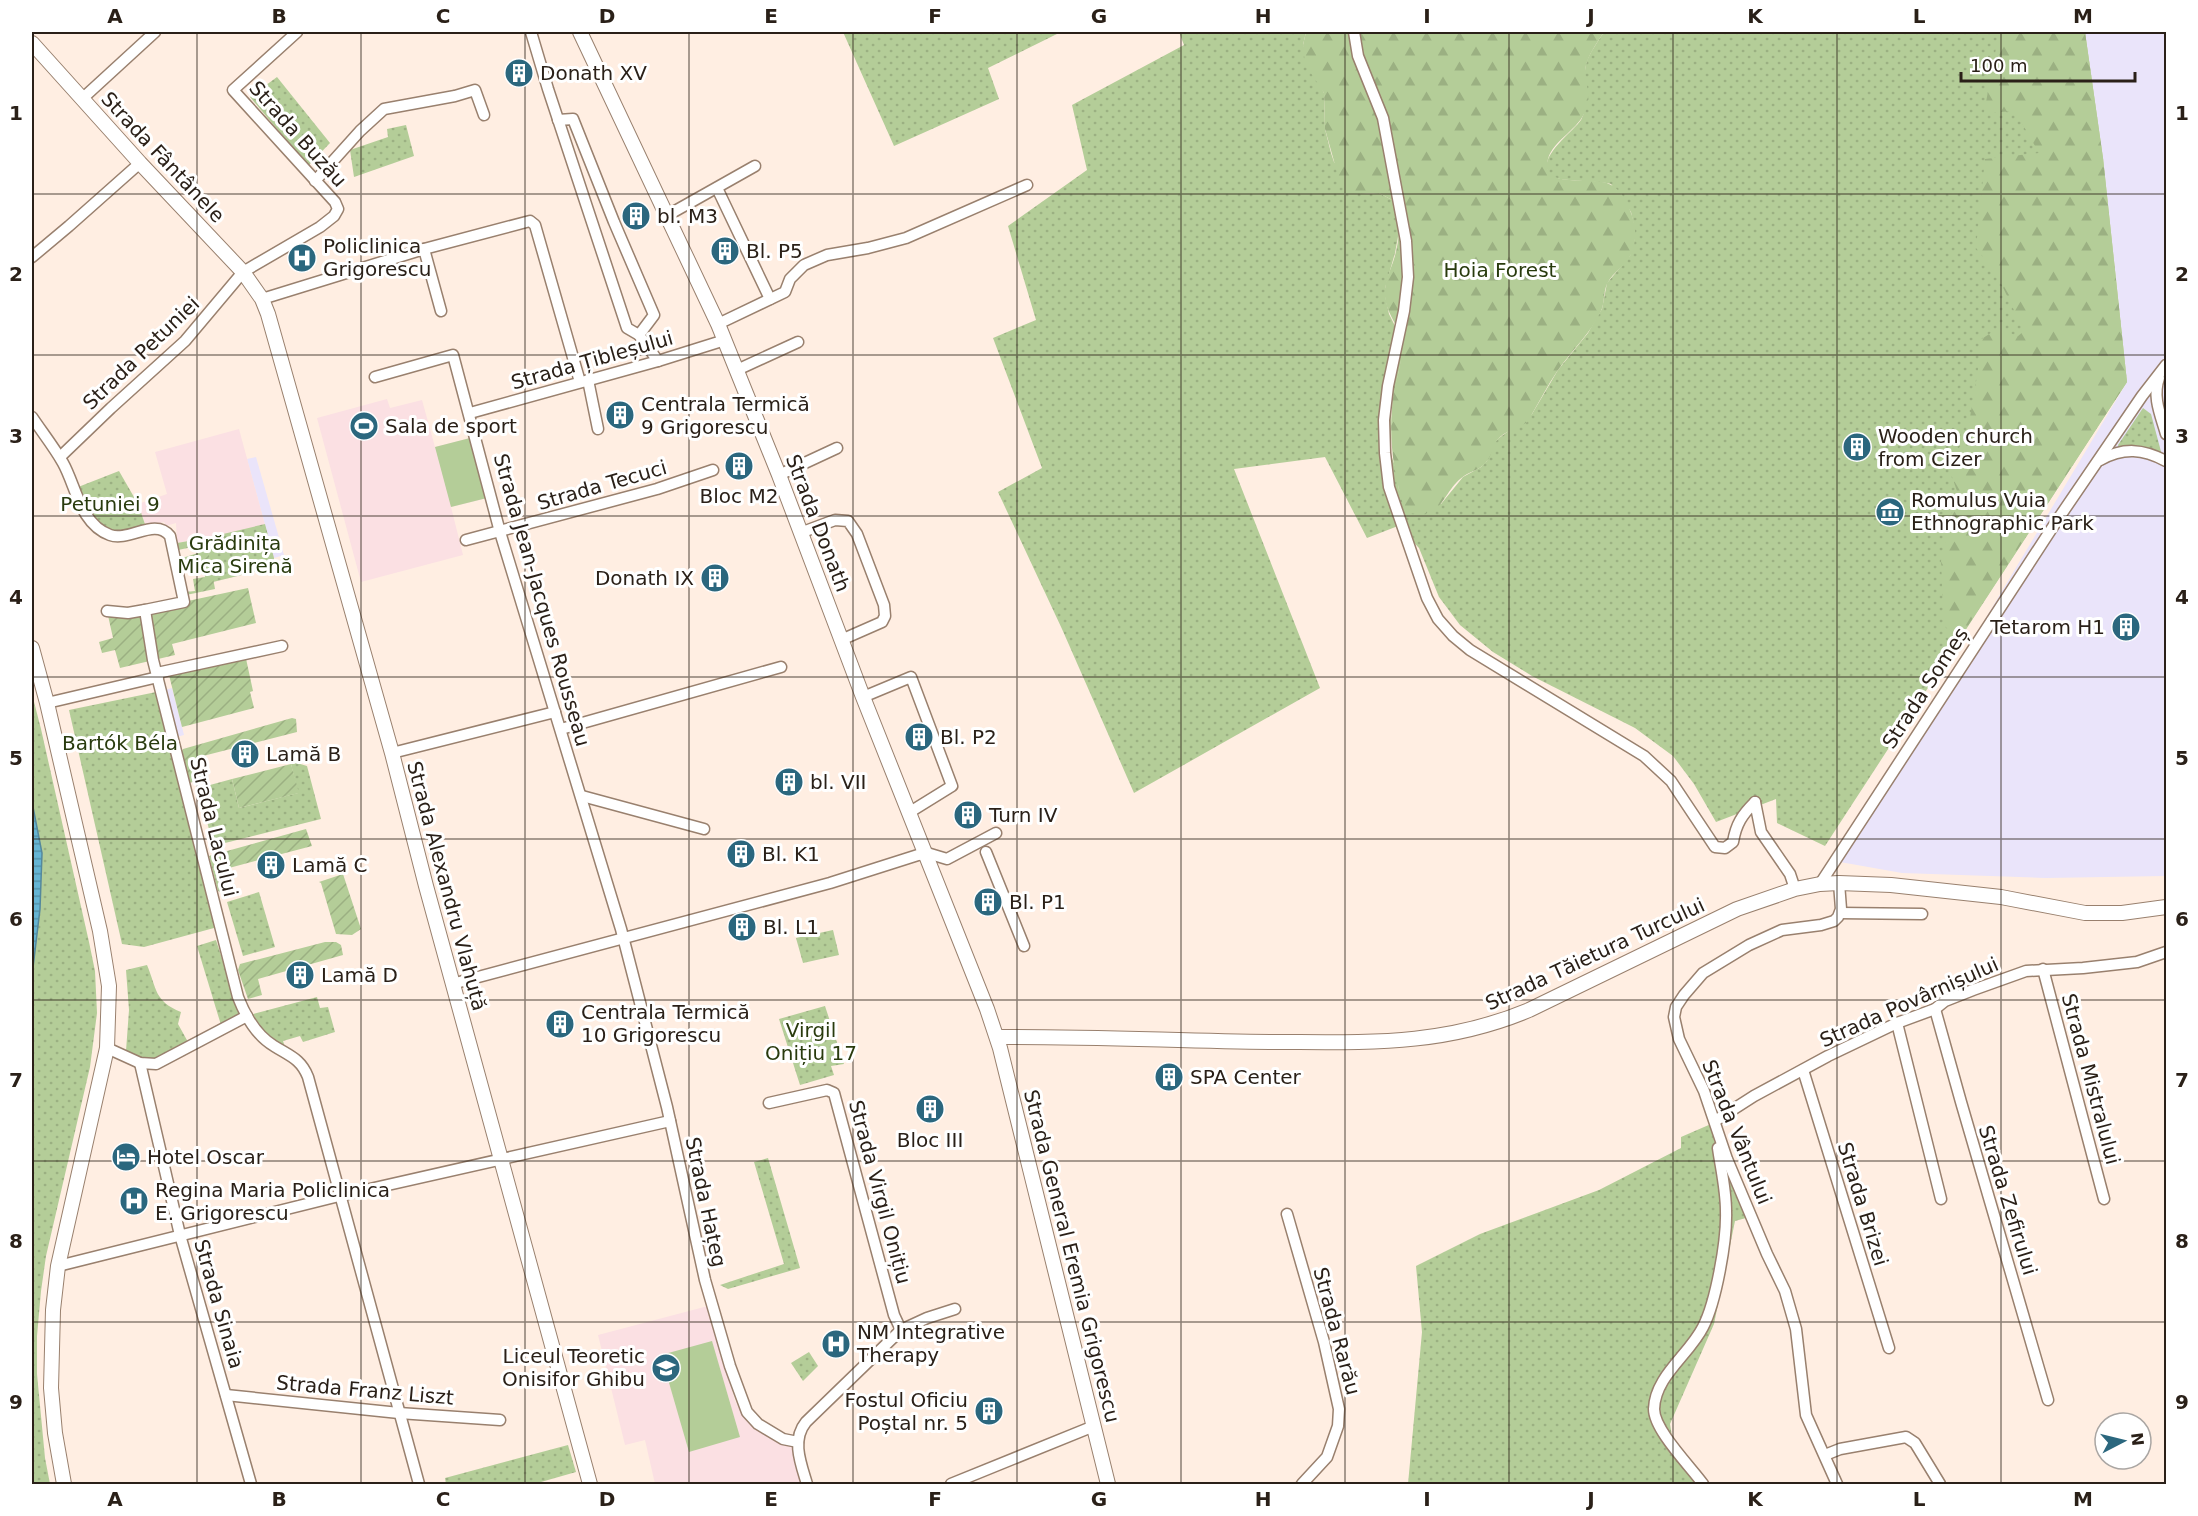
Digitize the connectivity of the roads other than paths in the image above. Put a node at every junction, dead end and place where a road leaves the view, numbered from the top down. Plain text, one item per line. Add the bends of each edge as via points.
1 (155, 32) edge
2 (297, 32) edge
3 (531, 32) edge
4 (580, 32) edge
5 (1354, 32) edge
6 (32, 43) edge
7 (83, 98) junction
8 (484, 115) dead end
9 (558, 120) junction
10 (140, 163) junction
11 (755, 166) dead end
12 (315, 181) junction
13 (1027, 185) dead end
14 (717, 188) junction
15 (668, 215) junction
16 (424, 249) junction
17 (32, 257) edge
18 (243, 272) junction
19 (262, 299) junction
20 (770, 299) junction
21 (441, 311) dead end
22 (718, 324) junction
23 (639, 335) junction
24 (725, 340) junction
25 (798, 342) dead end
26 (658, 361) junction
27 (2164, 369) edge
28 (737, 370) junction
29 (375, 377) dead end
30 (584, 381) junction
31 (470, 413) junction
32 (32, 417) edge
33 (598, 429) dead end
34 (2166, 434) edge
35 (837, 448) dead end
36 (60, 457) junction
37 (2097, 461) junction
38 (2166, 461) edge
39 (713, 470) dead end
40 (779, 475) junction
41 (500, 532) junction
42 (800, 533) junction
43 (466, 540) dead end
44 (145, 610) junction
45 (106, 611) dead end
46 (841, 640) junction
47 (282, 646) dead end
48 (32, 648) edge
49 (782, 667) dead end
50 (157, 675) junction
51 (863, 697) junction
52 (47, 703) junction
53 (555, 712) junction
54 (561, 729) junction
55 (392, 753) junction
56 (582, 796) junction
57 (910, 812) junction
58 (704, 829) dead end
59 (996, 833) dead end
60 (986, 852) dead end
61 (927, 853) junction
62 (1839, 882) junction
63 (1820, 884) junction
64 (1795, 889) junction
65 (2166, 908) edge
66 (1840, 913) junction
67 (1922, 914) dead end
68 (623, 939) junction
69 (1024, 946) dead end
70 (2166, 951) edge
71 (2043, 969) junction
72 (452, 984) junction
73 (1935, 1009) junction
74 (247, 1016) junction
75 (1897, 1023) junction
76 (997, 1037) junction
77 (107, 1048) junction
78 (140, 1063) junction
79 (1803, 1070) junction
80 (769, 1103) dead end
81 (670, 1121) junction
82 (1716, 1127) junction
83 (500, 1159) junction
84 (339, 1196) junction
85 (1941, 1199) dead end
86 (2103, 1199) dead end
87 (1287, 1214) dead end
88 (180, 1235) junction
89 (58, 1266) junction
90 (955, 1309) dead end
91 (900, 1330) junction
92 (1889, 1348) dead end
93 (226, 1395) junction
94 (2048, 1400) dead end
95 (399, 1413) junction
96 (500, 1420) dead end
97 (1094, 1426) junction
98 (798, 1442) junction
99 (1825, 1455) junction
100 (64, 1485) edge
101 (251, 1485) edge
102 (419, 1485) edge
103 (590, 1485) edge
104 (807, 1485) edge
105 (951, 1485) edge
106 (1108, 1485) edge
107 (1302, 1485) edge
108 (1703, 1485) edge
109 (1837, 1485) edge
110 (1940, 1485) edge

1 - 7 street
2 - 12 street, Strada Buzău via 233,90
3 - 9 street
4 - 15 main road, Strada Donath
5 - 64 street via 1358,56 1383,118 1406,241 1408,277 1388,386 1385,453 1389,487 1427,598 1438,619 1470,650 1644,756 1671,781 1715,847 1725,848 1733,842 1736,825 1755,802 1761,832 1790,874
6 - 7 main road, Strada Fântânele
7 - 10 main road, Strada Fântânele
8 - 12 street via 475,90 384,109
9 - 23 street via 627,328
9 - 23 street via 573,119 654,315
10 - 17 street
10 - 18 main road, Strada Fântânele
11 - 14 street
12 - 18 street, Strada Buzău via 335,202 338,209 334,216
13 - 20 street via 906,238 827,255 804,265 790,279 785,292
14 - 15 street
14 - 20 street
15 - 22 main road, Strada Donath
16 - 19 street
16 - 21 street
16 - 30 street via 531,221
18 - 19 main road, Strada Fântânele
18 - 36 street, Strada Petuniei via 185,341
19 - 55 main road, Strada Alexandru Vlahuță via 298,413
20 - 22 street
22 - 24 main road, Strada Donath
23 - 26 street
24 - 26 street, Strada Țibleșului
24 - 28 main road, Strada Donath
25 - 28 street
26 - 30 street, Strada Țibleșului
27 - 34 street via 2156,392
27 - 37 street, Strada Someș
28 - 40 main road, Strada Donath
29 - 31 street, Strada Jean-Jacques Rousseau via 453,355
30 - 31 street, Strada Țibleșului
30 - 33 street
31 - 41 street, Strada Jean-Jacques Rousseau
32 - 36 street
35 - 40 street
36 - 44 street via 76,497 98,528 110,535 124,536 157,529 166,532 173,542 184,602
37 - 38 street via 2127,450 2146,452
37 - 63 street, Strada Someș
39 - 41 street, Strada Tecuci
40 - 42 main road, Strada Donath
41 - 43 street
41 - 53 street, Strada Jean-Jacques Rousseau
42 - 46 main road, Strada Donath
42 - 46 street via 835,520 848,521 873,574 885,616 882,622
44 - 45 street
44 - 50 street, Strada Lacului
46 - 51 main road, Strada Donath
47 - 50 street
48 - 52 main road
49 - 54 street
50 - 52 street
50 - 74 street, Strada Lacului via 238,997
51 - 57 main road, Strada Donath
51 - 57 street via 911,677 952,786
52 - 77 main road via 106,959
53 - 54 street, Strada Jean-Jacques Rousseau
53 - 55 street
54 - 56 street, Strada Jean-Jacques Rousseau
55 - 72 main road, Strada Alexandru Vlahuță
56 - 58 street
56 - 68 street, Strada Hațeg
57 - 61 main road, Strada Donath
59 - 61 street via 947,859
60 - 69 street
61 - 68 street
61 - 76 main road, Strada Donath
62 - 63 main road, Strada Tăietura Turcului
62 - 65 main road, Strada Tăietura Turcului via 2001,897 2085,913
62 - 66 street
63 - 64 main road, Strada Tăietura Turcului
64 - 76 main road, Strada Tăietura Turcului via 1737,909 1519,1015 1434,1038 1306,1042
66 - 67 street
66 - 82 street, Strada Vântului via 1834,921 1782,930 1749,945 1703,973 1676,1007 1679,1040 1704,1090
68 - 72 street
68 - 81 street, Strada Hațeg
70 - 71 street, Strada Povârnișului via 2137,962
71 - 73 street, Strada Povârnișului via 1973,990
71 - 86 street, Strada Mistralului
72 - 83 main road, Strada Alexandru Vlahuță
73 - 75 street, Strada Povârnișului
73 - 94 street, Strada Zefirului
74 - 78 street via 156,1064
74 - 84 street, Strada Lacului via 268,1041 304,1067
75 - 79 street, Strada Povârnișului
75 - 85 street
76 - 97 main road, Strada General Eremia Grigorescu
77 - 78 street
77 - 89 main road
78 - 88 street, Strada Sinaia
79 - 82 street, Strada Povârnișului via 1734,1108
79 - 92 street, Strada Brizei
80 - 91 street, Strada Virgil Onițiu via 827,1090 834,1093
81 - 83 street
81 - 98 street, Strada Hațeg via 705,1280 741,1399 758,1424 783,1439
82 - 99 street, Strada Vântului via 1792,1311 1806,1415
82 - 108 street via 1726,1213 1713,1300 1696,1340 1657,1392 1654,1410 1658,1424
83 - 84 street
83 - 103 main road, Strada Alexandru Vlahuță
84 - 88 street
84 - 95 street, Strada Lacului
87 - 107 street, Strada Rarău via 1339,1409 1338,1426 1327,1457
88 - 89 street
88 - 93 street, Strada Sinaia
89 - 100 main road via 51,1389
90 - 91 street
91 - 98 street via 806,1422
93 - 95 street, Strada Franz Liszt
93 - 101 street, Strada Sinaia
95 - 96 street, Strada Franz Liszt
95 - 102 street, Strada Lacului
97 - 105 street
97 - 106 main road, Strada General Eremia Grigorescu
98 - 104 street
99 - 109 street, Strada Vântului
99 - 110 street via 1906,1437 1915,1443

